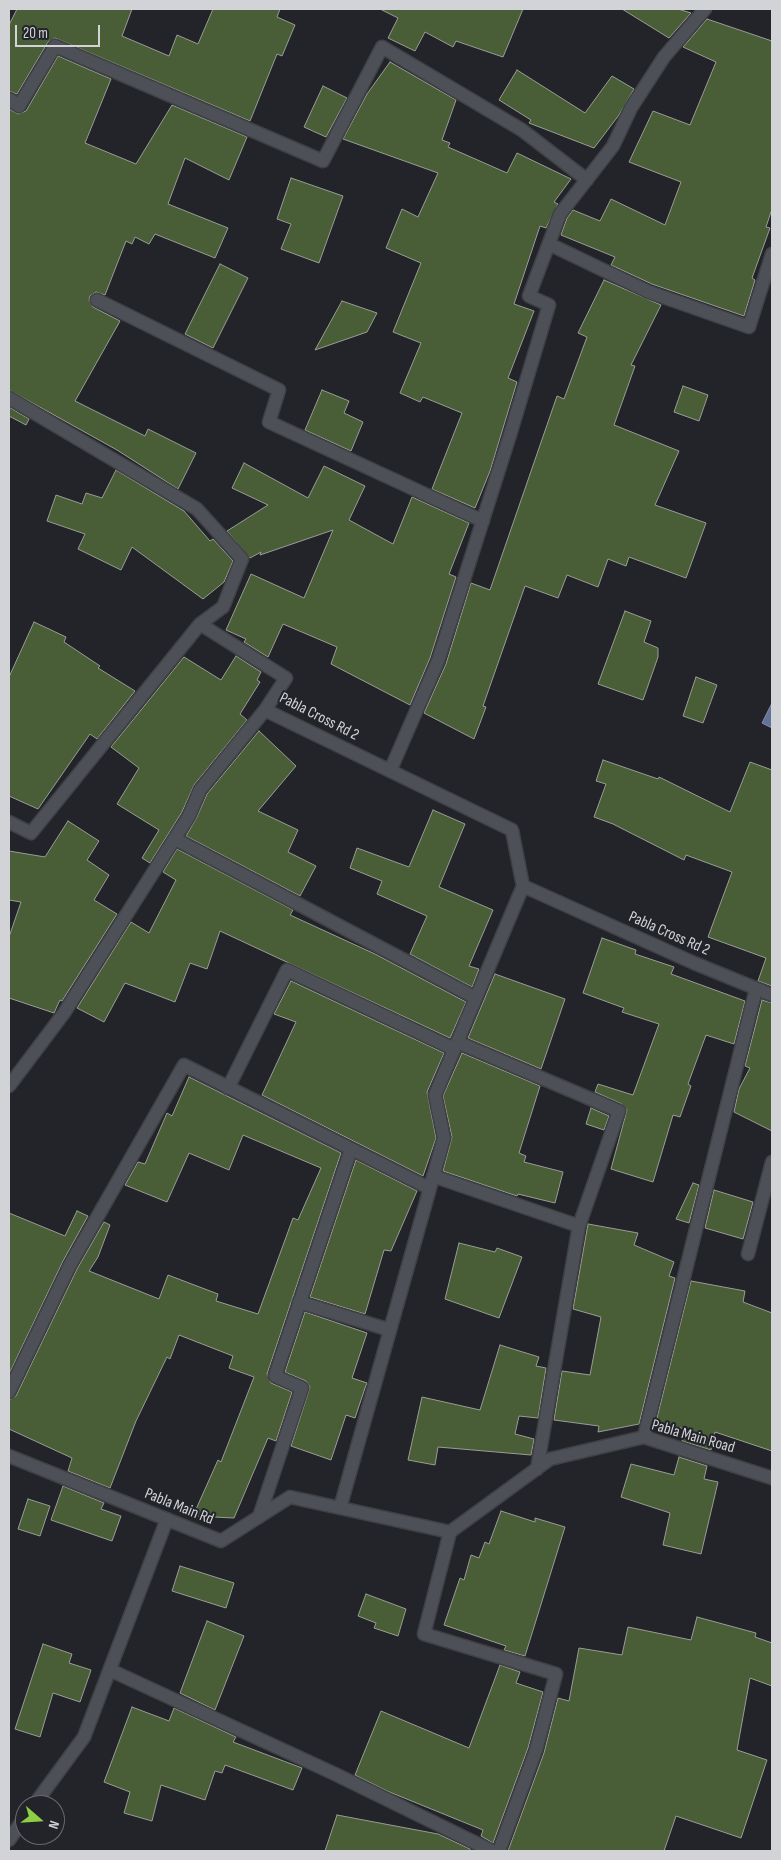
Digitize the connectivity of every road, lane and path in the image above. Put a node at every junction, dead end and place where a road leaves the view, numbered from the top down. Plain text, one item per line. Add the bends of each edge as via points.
1 (705, 9) edge
2 (9, 99) edge
3 (587, 180) junction
4 (549, 244) junction
5 (772, 254) edge
6 (97, 300) dead end
7 (9, 398) edge
8 (483, 520) junction
9 (200, 624) junction
10 (266, 710) junction
11 (390, 771) junction
12 (9, 822) edge
13 (175, 839) junction
14 (523, 886) junction
15 (756, 989) junction
16 (772, 995) edge
17 (476, 998) junction
18 (456, 1045) junction
19 (9, 1086) edge
20 (228, 1088) junction
21 (351, 1149) junction
22 (772, 1162) edge
23 (431, 1182) junction
24 (579, 1226) junction
25 (748, 1254) dead end
26 (300, 1302) junction
27 (390, 1330) junction
28 (9, 1392) edge
29 (644, 1437) junction
30 (9, 1456) edge
31 (537, 1469) junction
32 (772, 1478) edge
33 (340, 1508) junction
34 (259, 1517) junction
35 (167, 1519) junction
36 (450, 1532) junction
37 (110, 1670) junction
38 (41, 1795) edge
39 (492, 1851) edge
40 (499, 1851) edge

1 - 3 street via 664,57 631,108 614,146
2 - 3 street via 19,106 55,46 323,161 382,47 522,130
3 - 4 street via 560,214
4 - 5 street via 649,292 749,327
4 - 8 street via 529,296 549,305
6 - 8 street via 279,390 269,422
7 - 9 street via 197,509 242,559 223,607
8 - 11 street via 438,661
9 - 10 street, Pabla Cross Rd 2 via 286,678
9 - 12 street via 31,833
10 - 11 street, Pabla Cross Rd 2
10 - 13 street via 200,790
11 - 14 street, Pabla Cross Rd 2 via 512,830
13 - 17 street
13 - 19 street via 64,1013
14 - 15 street, Pabla Cross Rd 2
14 - 17 street
15 - 16 street, Pabla Cross Rd 2
15 - 29 street
17 - 18 street
18 - 20 street via 287,970
18 - 23 street via 435,1095 444,1138
18 - 24 street via 618,1110
20 - 21 street
20 - 28 street via 184,1065 70,1265
21 - 23 street
21 - 26 street
22 - 25 street
23 - 24 street
23 - 27 street
24 - 31 street
26 - 27 street
26 - 34 street via 275,1376 302,1388
27 - 33 street
29 - 31 street, Pabla Main Road via 550,1459
29 - 32 street, Pabla Main Road
30 - 35 street, Pabla Main Rd
31 - 36 street, Pabla Main Road
33 - 34 street, Pabla Main Rd via 290,1497
33 - 36 street, Pabla Main Rd
34 - 35 street, Pabla Main Rd via 221,1541
35 - 37 street
36 - 40 street via 424,1634 556,1674 536,1750
37 - 38 street via 84,1737
37 - 39 street

